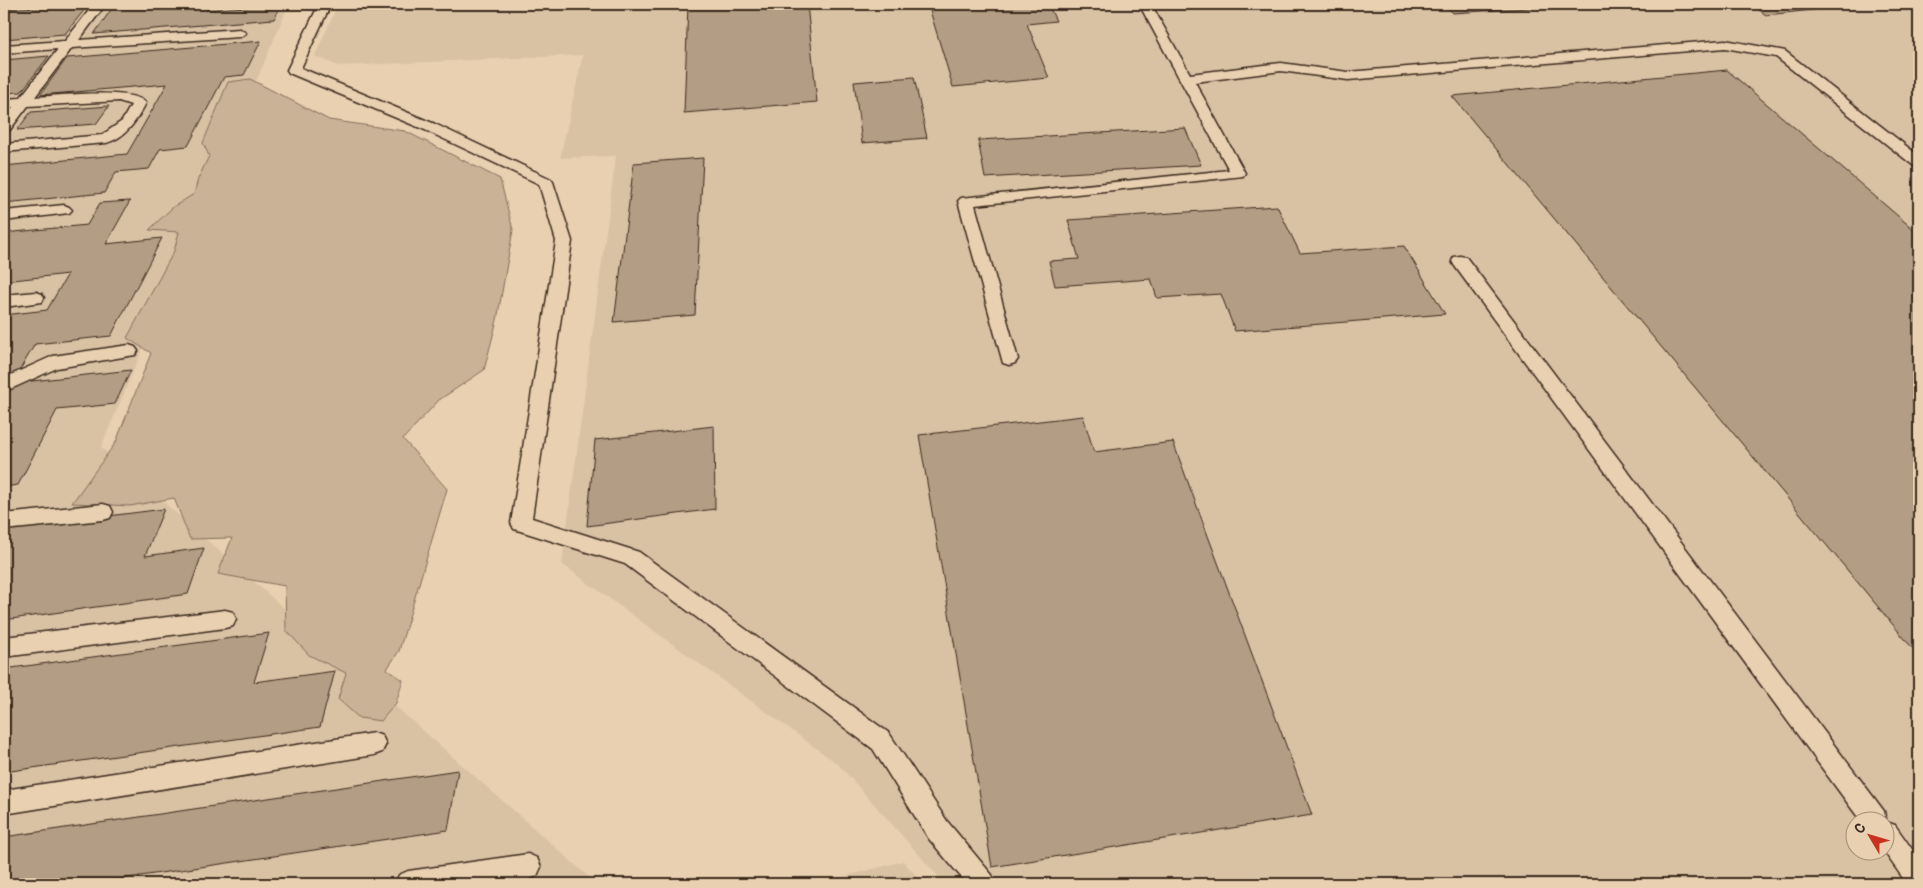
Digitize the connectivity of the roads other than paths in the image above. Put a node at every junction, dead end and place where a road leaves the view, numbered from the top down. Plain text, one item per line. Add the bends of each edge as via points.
1 (100, 4) edge
2 (325, 4) edge
3 (1145, 4) edge
4 (240, 33) dead end
5 (68, 45) junction
6 (4, 49) edge
7 (1186, 79) junction
8 (24, 102) junction
9 (4, 103) edge
10 (4, 128) edge
11 (4, 148) edge
12 (1919, 162) edge
13 (64, 210) dead end
14 (4, 216) edge
15 (1460, 261) dead end
16 (36, 298) dead end
17 (4, 301) edge
18 (129, 351) dead end
19 (1009, 359) dead end
20 (4, 386) edge
21 (103, 512) dead end
22 (4, 522) edge
23 (225, 619) dead end
24 (4, 647) edge
25 (374, 744) dead end
26 (4, 802) edge
27 (1868, 810) edge
28 (1896, 848) edge
29 (528, 867) dead end
30 (1919, 880) edge
31 (408, 884) edge
32 (983, 884) edge

1 - 5 lane
2 - 32 lane via 294,70 430,127 546,182 564,241 521,523 632,558 881,741 938,830
3 - 7 lane
4 - 5 lane
5 - 6 lane
5 - 8 lane
7 - 12 lane via 1281,68 1348,76 1725,44 1780,54
7 - 19 lane via 1238,173 966,201
8 - 9 lane
8 - 10 lane
8 - 11 lane via 120,97 139,103 128,123 106,138
13 - 14 lane
15 - 27 lane
16 - 17 lane
18 - 20 lane via 53,362
21 - 22 lane
23 - 24 lane
25 - 26 lane
28 - 30 lane
29 - 31 lane

